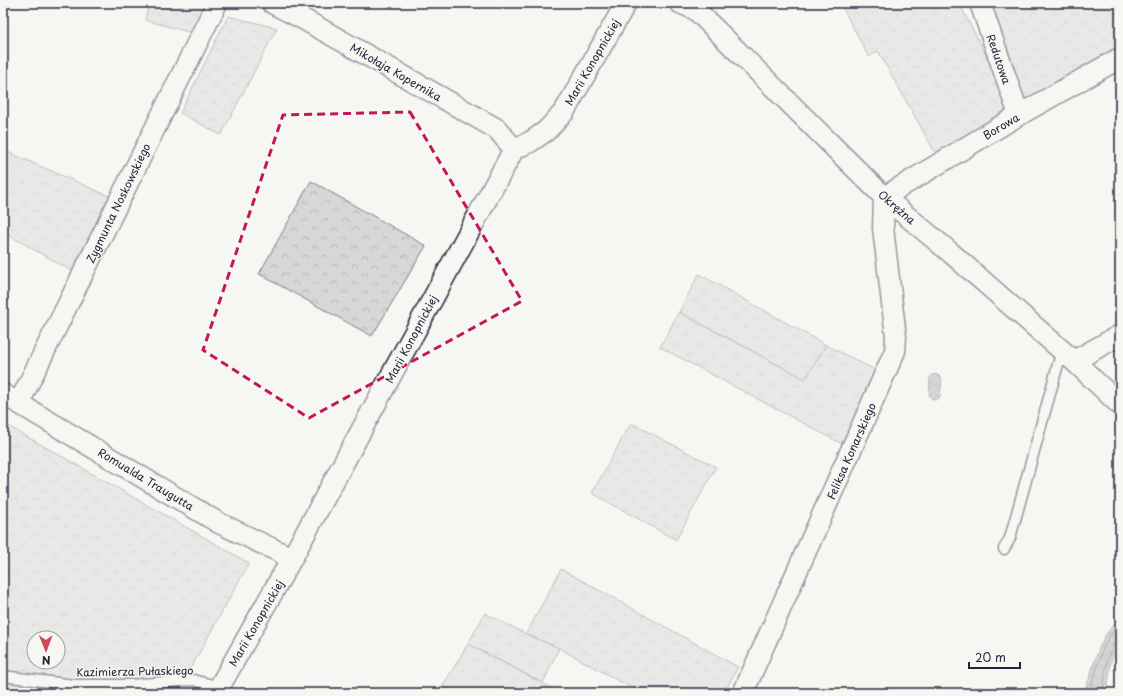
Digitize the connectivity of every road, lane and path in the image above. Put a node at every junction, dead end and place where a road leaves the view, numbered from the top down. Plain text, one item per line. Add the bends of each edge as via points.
1 (217, 3) edge
2 (272, 3) edge
3 (626, 3) edge
4 (980, 3) edge
5 (694, 5) edge
6 (1120, 58) edge
7 (1019, 115) junction
8 (514, 149) junction
9 (884, 197) junction
10 (1120, 335) edge
11 (1068, 355) junction
12 (11, 398) edge
13 (1120, 406) edge
14 (1004, 549) dead end
15 (292, 558) junction
16 (3, 676) edge
17 (218, 690) edge
18 (743, 693) edge

1 - 12 street, Zygmunta Noskowskiego
2 - 8 street, Mikołaja Kopernika via 497,129
3 - 8 street, Marii Konopnickiej via 564,112 546,131
4 - 7 street, Redutowa
5 - 9 street, Okrężna
6 - 7 street, Borowa
7 - 9 street, Borowa
8 - 15 street, Marii Konopnickiej
9 - 11 street, Okrężna
9 - 18 street, Feliksa Konarskiego via 883,228 896,337 895,351
10 - 11 street
11 - 13 street, Okrężna
11 - 14 lane via 1010,538
12 - 15 street, Romualda Traugutta via 219,523
15 - 17 street, Marii Konopnickiej
16 - 17 lane, Kazimierza Pułaskiego via 74,685 130,685 192,680

